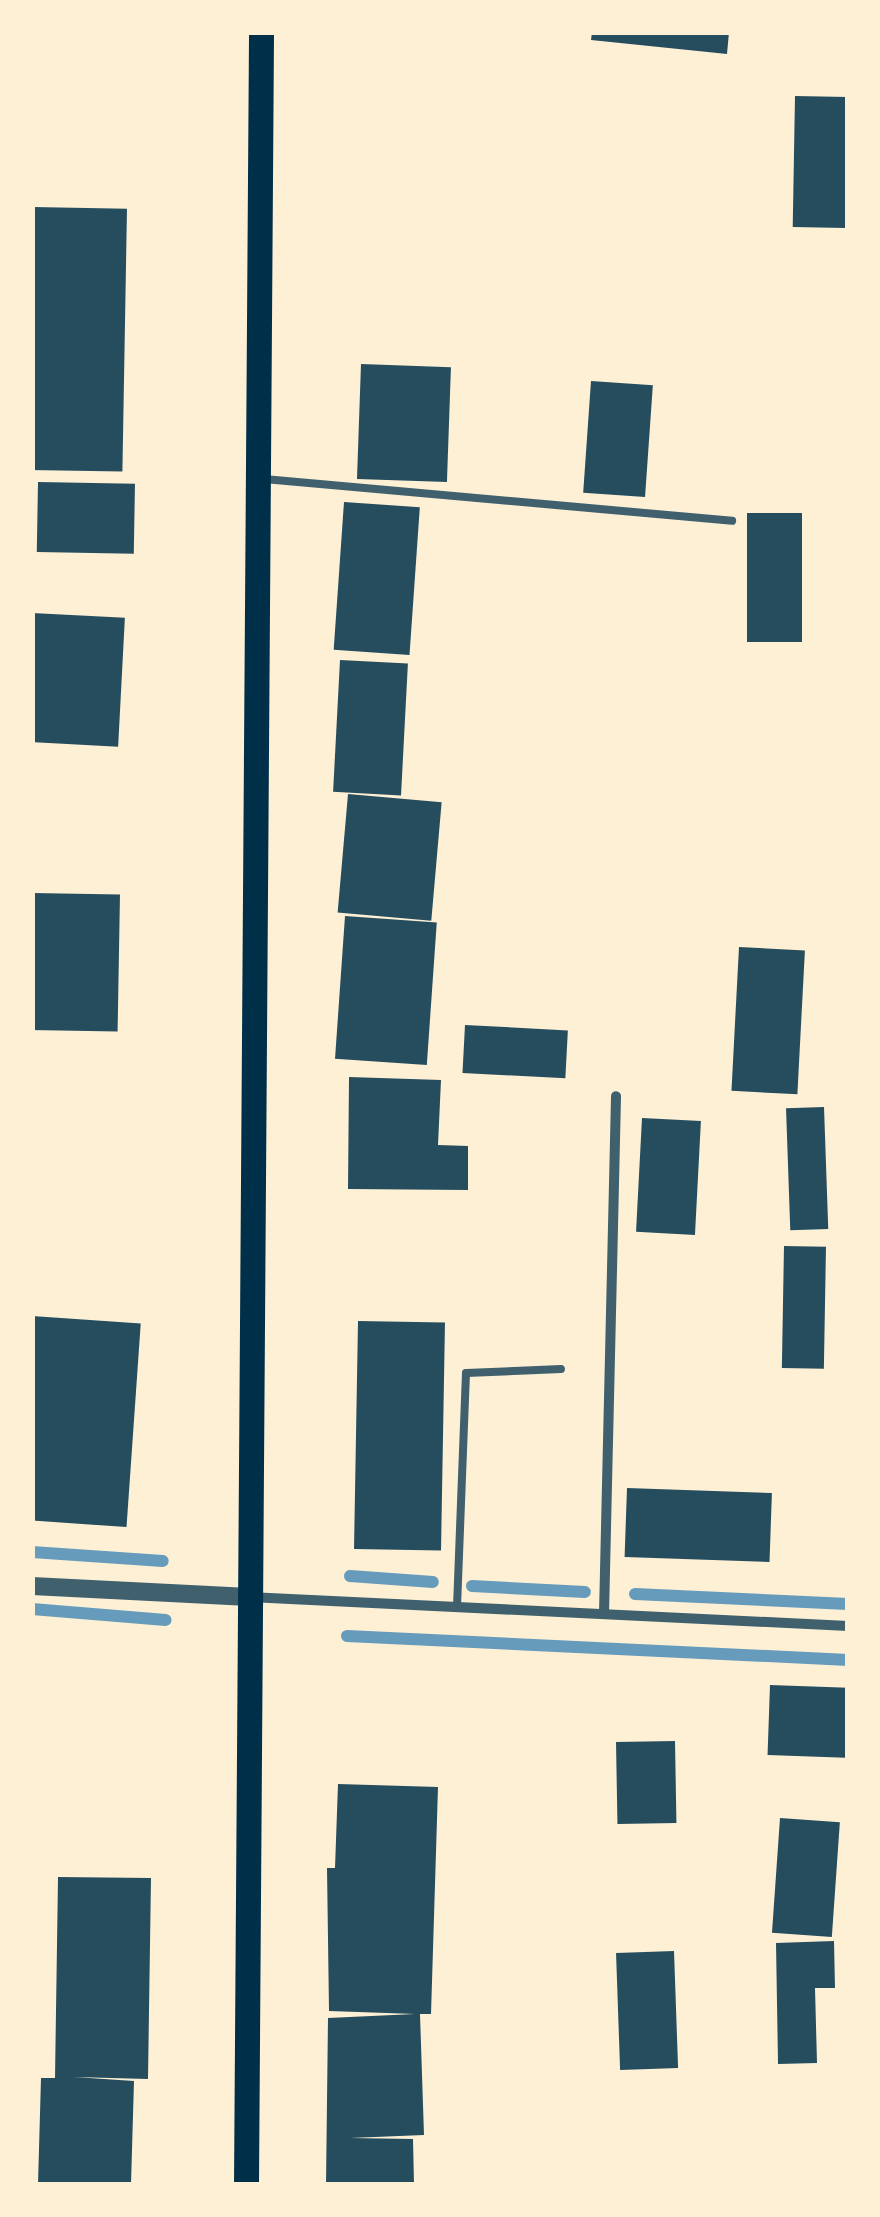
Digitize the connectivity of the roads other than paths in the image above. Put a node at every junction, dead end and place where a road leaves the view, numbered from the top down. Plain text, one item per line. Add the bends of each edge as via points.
1 (262, 32) edge
2 (256, 478) junction
3 (732, 521) dead end
4 (616, 1096) dead end
5 (561, 1370) dead end
6 (32, 1586) edge
7 (249, 1596) junction
8 (457, 1606) junction
9 (604, 1614) junction
10 (848, 1626) edge
11 (246, 2184) edge

1 - 2 main road
2 - 3 lane
2 - 7 main road
4 - 9 street
5 - 8 lane via 466,1373
6 - 7 street
7 - 8 street
7 - 11 main road
8 - 9 street
9 - 10 street

